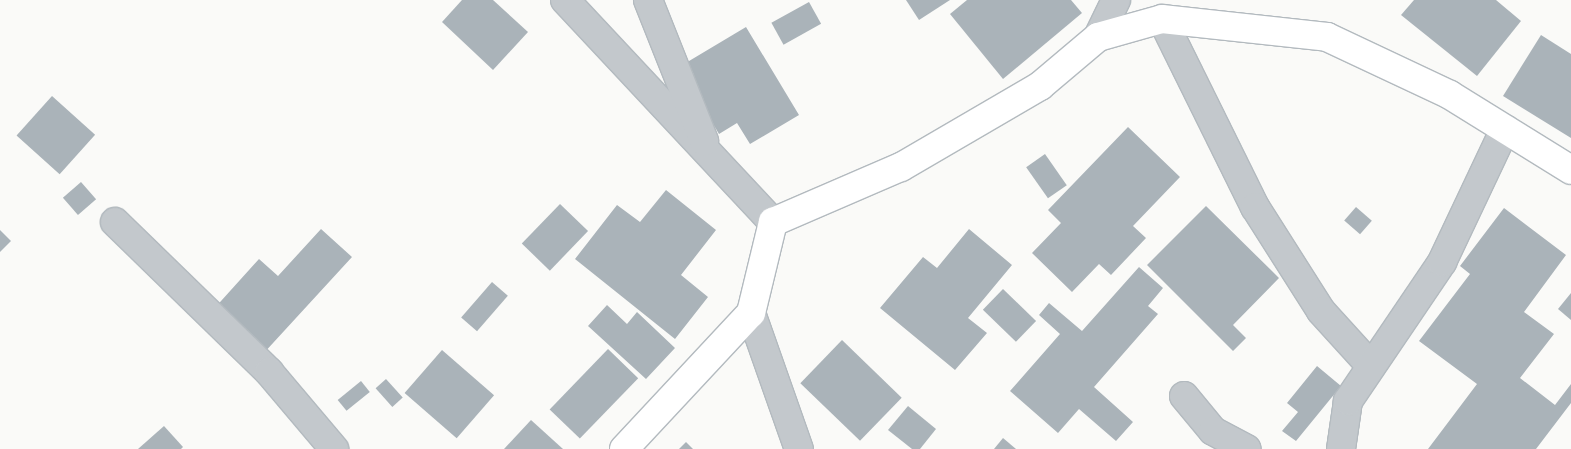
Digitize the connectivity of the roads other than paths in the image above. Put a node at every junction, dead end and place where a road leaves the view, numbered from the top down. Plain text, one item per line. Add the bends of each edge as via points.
1 (565, 0) edge
2 (648, 0) edge
3 (1105, 13) edge
4 (1162, 19) junction
5 (1505, 129) junction
6 (710, 156) junction
7 (1571, 170) edge
8 (115, 222) dead end
9 (773, 222) junction
10 (752, 313) junction
11 (1371, 366) junction
12 (1184, 396) dead end
13 (334, 449) edge
14 (624, 449) edge
15 (799, 449) edge
16 (1247, 449) edge
17 (1341, 449) edge

1 - 6 street
2 - 6 street
3 - 4 street
3 - 9 street via 1040,86 901,167
4 - 5 street via 1327,38 1450,95
4 - 11 street via 1255,207 1321,311
5 - 7 street
5 - 11 street via 1442,262
6 - 9 street
8 - 13 street via 269,372
9 - 10 street
10 - 14 street
10 - 15 street
11 - 17 street via 1348,401
12 - 16 street via 1213,431

